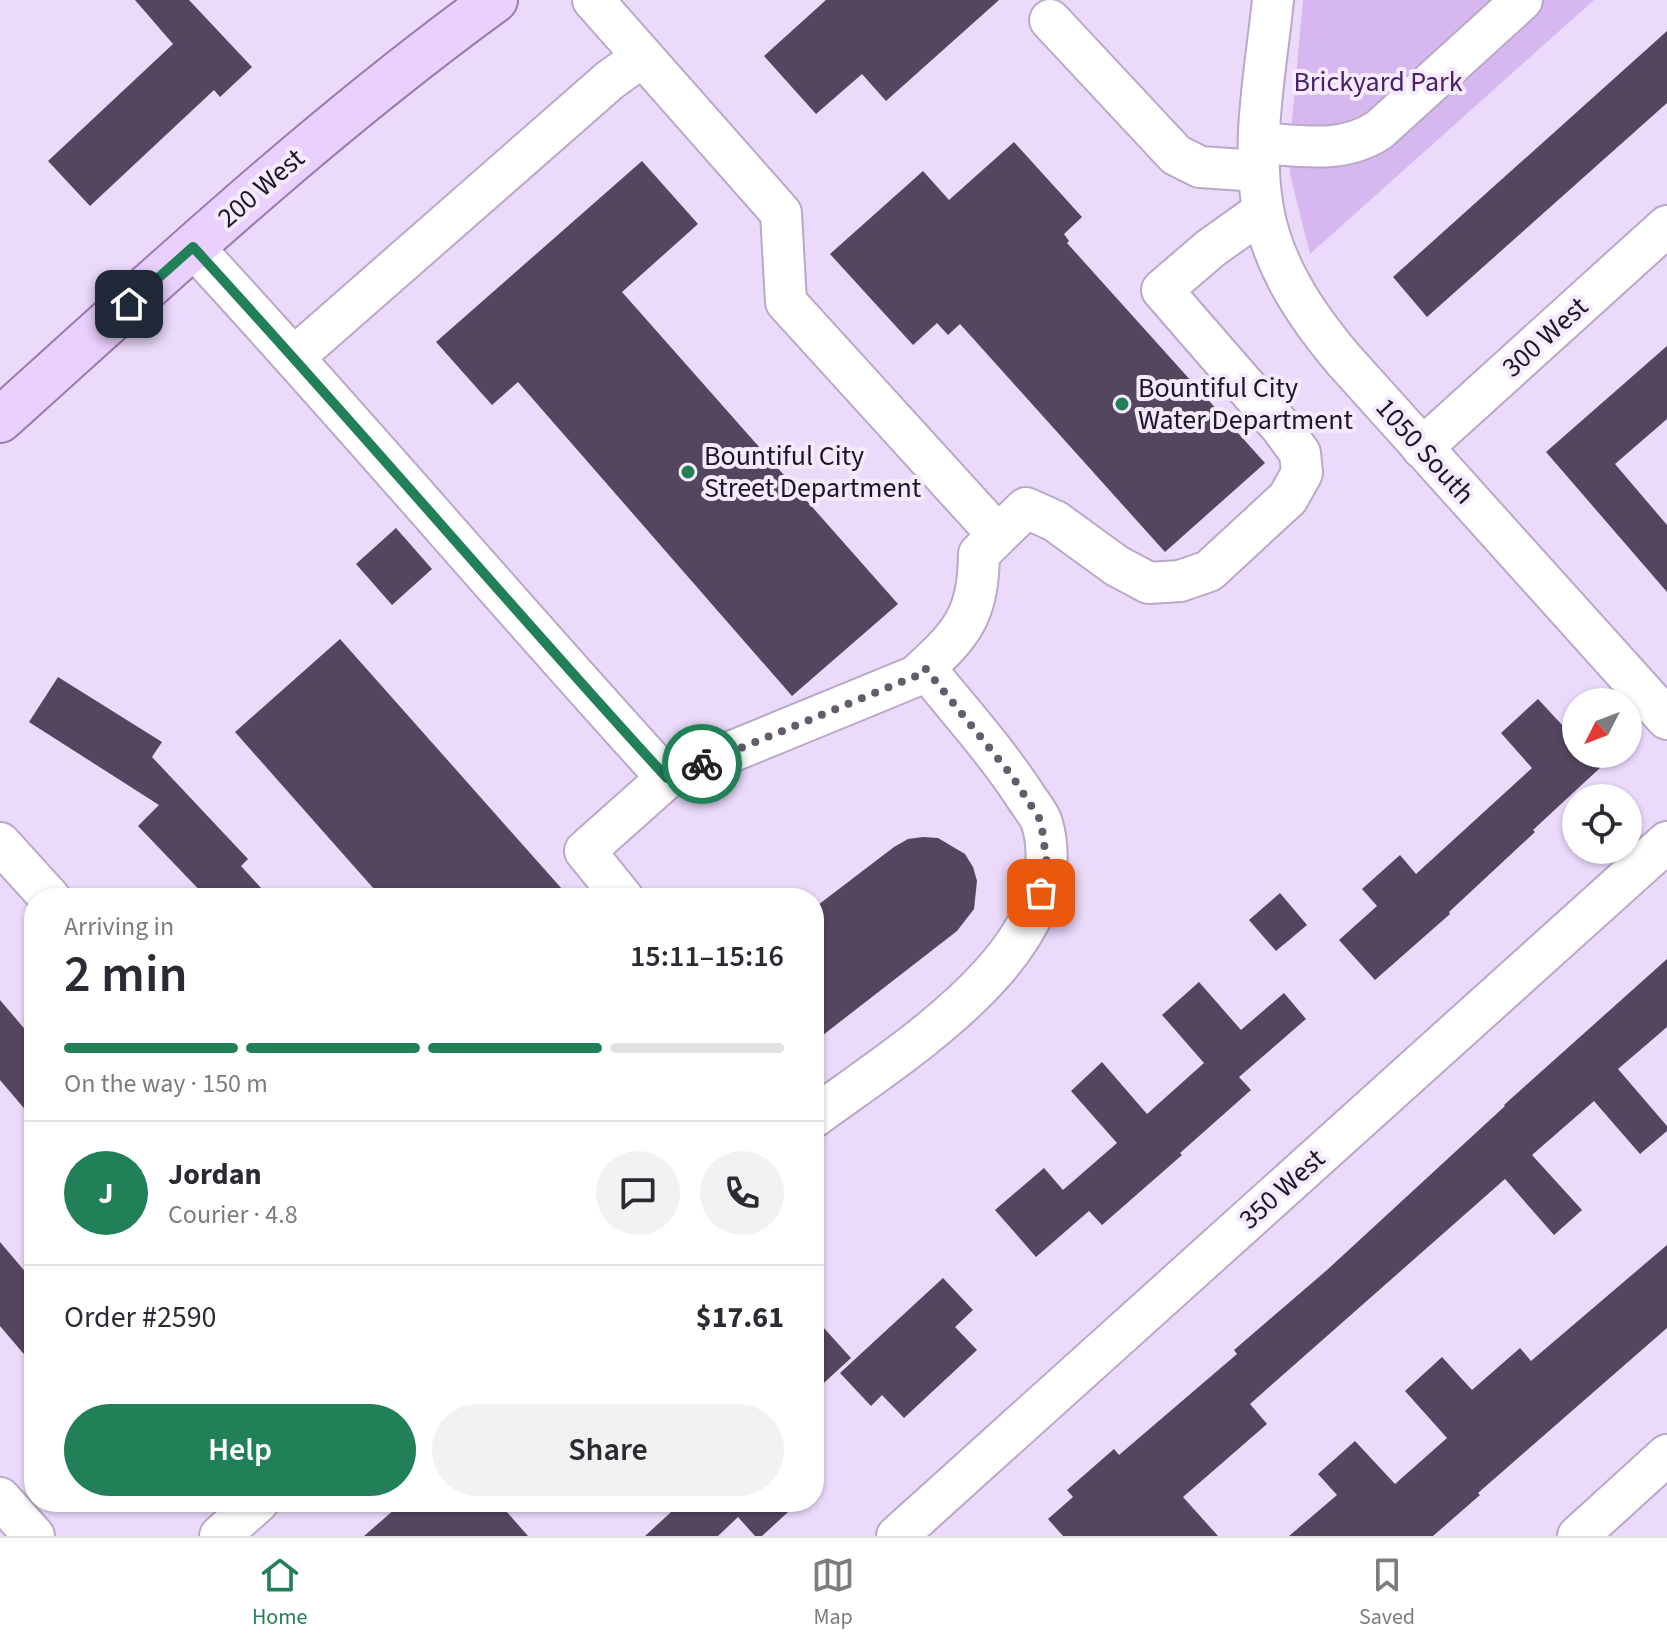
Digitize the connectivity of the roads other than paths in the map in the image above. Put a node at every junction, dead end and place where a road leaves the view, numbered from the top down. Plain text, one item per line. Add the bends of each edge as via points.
1 (495, 0) edge
2 (593, 0) edge
3 (1273, 0) edge
4 (1522, 0) edge
5 (1050, 20) dead end
6 (642, 57) junction
7 (1259, 157) junction
8 (1263, 211) junction
9 (1667, 226) edge
10 (193, 247) junction
11 (294, 357) junction
12 (0, 420) edge
13 (1422, 448) junction
14 (998, 535) junction
15 (925, 668) junction
16 (1667, 719) edge
17 (667, 778) junction
18 (1667, 842) edge
19 (0, 843) edge
20 (41, 888) edge
21 (615, 888) edge
22 (824, 1110) edge
23 (1667, 1455) edge
24 (0, 1498) edge
25 (247, 1512) edge
26 (34, 1536) edge
27 (220, 1536) edge
28 (897, 1536) edge
29 (1578, 1536) edge

1 - 10 main road, 200 West via 434,44
2 - 6 street
3 - 7 street, 1050 South
4 - 7 street via 1365,140
5 - 7 street via 1176,155 1200,167
6 - 11 street
6 - 14 street via 781,213 786,302
7 - 8 street, 1050 South
8 - 13 street, 1050 South via 1275,252 1316,327
8 - 14 street via 1162,290 1300,453 1302,473 1288,498 1209,571 1180,581 1149,583 1026,508
9 - 13 street, 300 West
10 - 11 street
10 - 12 main road, 200 West
11 - 17 street
13 - 16 street, 1050 South
14 - 15 street via 979,554 978,586 968,620
15 - 17 street
15 - 22 street via 1012,776 1041,821 1047,865 1041,893 994,973 949,1017
17 - 21 street via 585,851
18 - 28 street, 350 West
19 - 20 street
23 - 29 street
24 - 26 street
25 - 27 street

